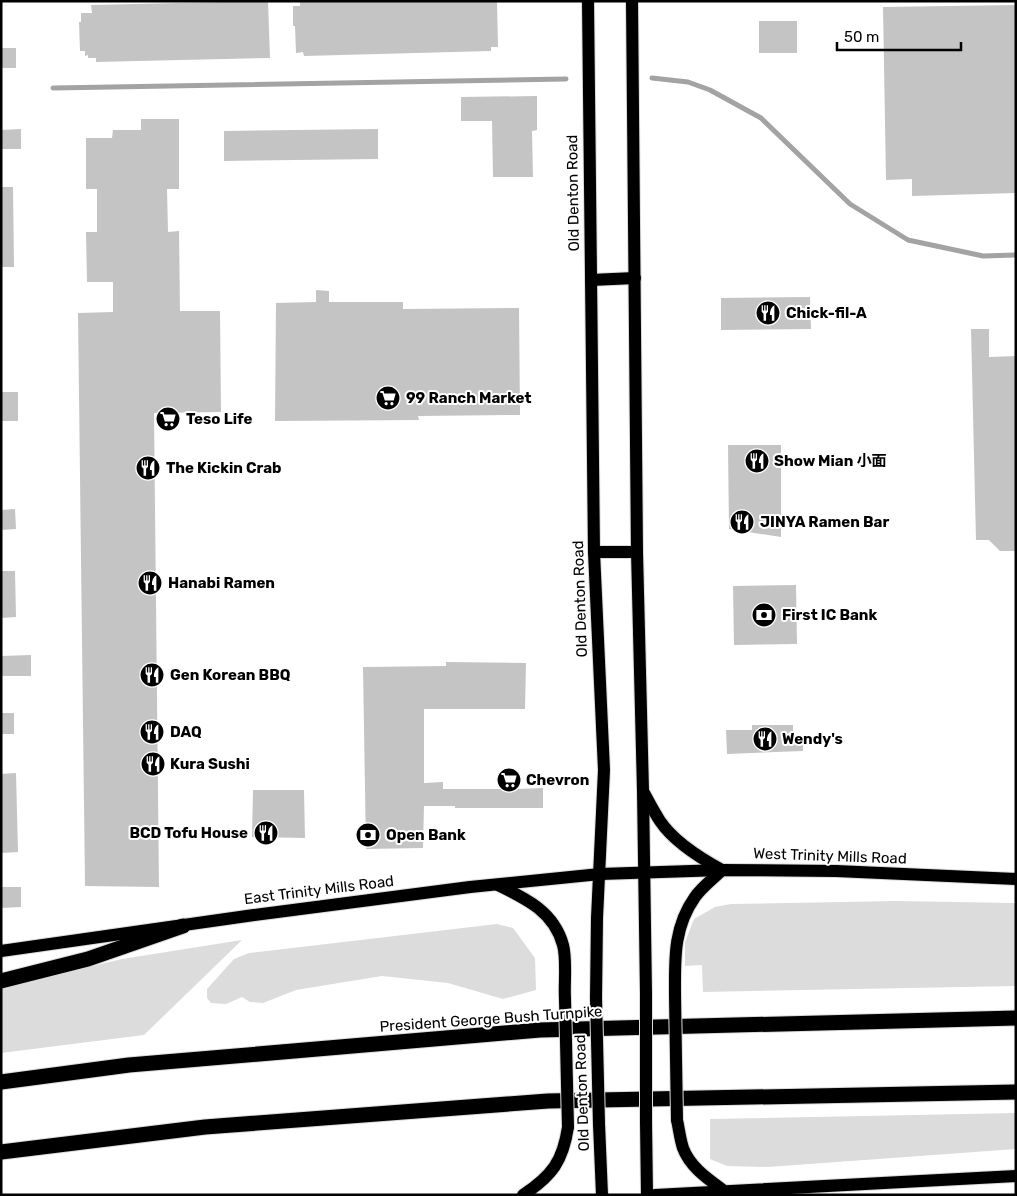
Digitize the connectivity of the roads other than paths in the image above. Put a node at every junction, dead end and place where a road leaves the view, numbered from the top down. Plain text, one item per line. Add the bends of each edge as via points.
1 (588, 1) edge
2 (632, 1) edge
3 (635, 278) junction
4 (590, 280) junction
5 (594, 552) junction
6 (636, 552) junction
7 (643, 791) junction
8 (722, 870) junction
9 (600, 874) junction
10 (643, 874) junction
11 (1016, 879) edge
12 (498, 885) junction
13 (183, 926) junction
14 (1, 951) edge
15 (1, 981) edge
16 (1016, 1018) edge
17 (1, 1082) edge
18 (1016, 1092) edge
19 (1, 1152) edge
20 (1016, 1176) edge
21 (721, 1193) edge
22 (523, 1195) edge
23 (602, 1195) edge
24 (647, 1195) edge
25 (655, 1195) edge

1 - 4 main road, Old Denton Road
2 - 3 main road
3 - 4 main road
3 - 6 main road
4 - 5 main road, Old Denton Road
5 - 6 main road
5 - 9 main road, Old Denton Road via 604,770
6 - 7 main road
7 - 8 main road via 661,822 675,837 695,855
7 - 10 main road
8 - 10 main road, West Trinity Mills Road
8 - 11 main road, West Trinity Mills Road
8 - 21 main road, bridge via 695,897 682,920 676,942 675,995 677,1120 682,1147 687,1158
9 - 10 main road, East Trinity Mills Road
9 - 12 main road, East Trinity Mills Road
9 - 23 main road, Old Denton Road, bridge via 596,998
10 - 24 main road, bridge
12 - 13 main road, East Trinity Mills Road
12 - 22 main road, bridge via 530,900 554,924 564,946 568,1127 565,1148 538,1185
13 - 14 main road, East Trinity Mills Road
13 - 15 highway via 88,959
16 - 17 highway, President George Bush Turnpike via 540,1030 129,1065
18 - 19 highway via 548,1101 205,1127
20 - 21 main road
21 - 25 main road

